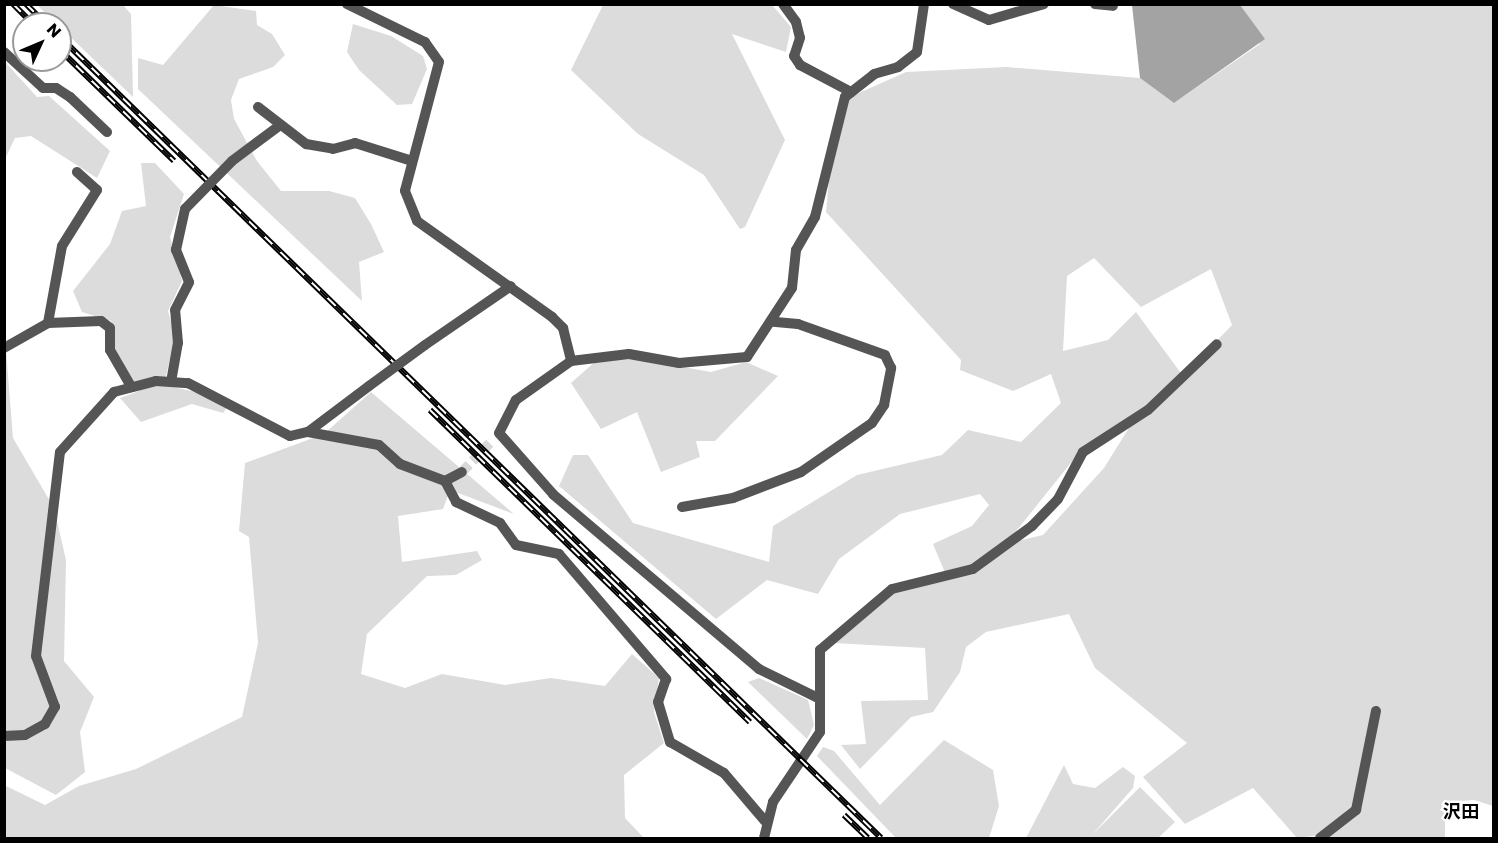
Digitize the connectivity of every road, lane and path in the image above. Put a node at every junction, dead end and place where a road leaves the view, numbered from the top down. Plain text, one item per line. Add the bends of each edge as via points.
1 (347, 4) edge
2 (783, 4) edge
3 (924, 4) edge
4 (952, 4) edge
5 (1044, 4) edge
6 (1095, 4) edge
7 (1113, 6) dead end
8 (4, 52) edge
9 (851, 92) junction
10 (258, 107) dead end
11 (279, 126) junction
12 (107, 132) dead end
13 (410, 160) junction
14 (77, 172) dead end
15 (511, 286) junction
16 (773, 322) junction
17 (48, 323) junction
18 (1217, 344) dead end
19 (4, 348) edge
20 (571, 362) junction
21 (171, 382) junction
22 (130, 384) junction
23 (308, 432) junction
24 (500, 433) junction
25 (491, 442) tunnel mouth
26 (462, 472) tunnel mouth
27 (445, 482) junction
28 (682, 507) dead end
29 (820, 699) junction
30 (1376, 711) dead end
31 (4, 736) edge
32 (765, 820) junction
33 (764, 838) edge
34 (1320, 838) edge

1 - 13 street via 424,42 439,62
2 - 9 street via 796,22 800,38 794,56 800,65
3 - 9 street via 917,52
4 - 5 street via 989,21
6 - 7 street
8 - 12 street via 43,88 56,88 70,97
9 - 16 street via 834,126 815,217 796,250 792,288
10 - 11 street
11 - 13 street via 306,144 333,149 355,142
11 - 21 street, bridge via 232,161 185,209 176,250 189,282 175,310 179,334
13 - 15 street via 405,191 417,221
14 - 17 street via 97,190 62,246
15 - 20 street via 563,328
15 - 23 street, bridge
16 - 20 street via 747,357 731,361 679,363 628,354
16 - 28 street via 798,324 885,355 891,368 884,405 872,423 801,472 733,498
17 - 19 street
17 - 22 street via 101,321 110,328 110,350
18 - 29 street via 1148,410 1083,452 1058,499 1032,526 973,569 892,589 820,650
20 - 24 street via 555,368 516,400
21 - 22 street
21 - 23 street via 213,392 290,436
22 - 31 street via 114,392 60,452 36,656 55,707 45,724 25,735
23 - 27 street via 364,439 400,464
24 - 25 street
24 - 29 street via 553,494 759,669
26 - 27 street
27 - 32 street via 456,502 500,523 516,545 560,554 666,679 658,702 670,742 724,773
29 - 32 street via 820,732
30 - 34 street via 1356,810
32 - 33 street

